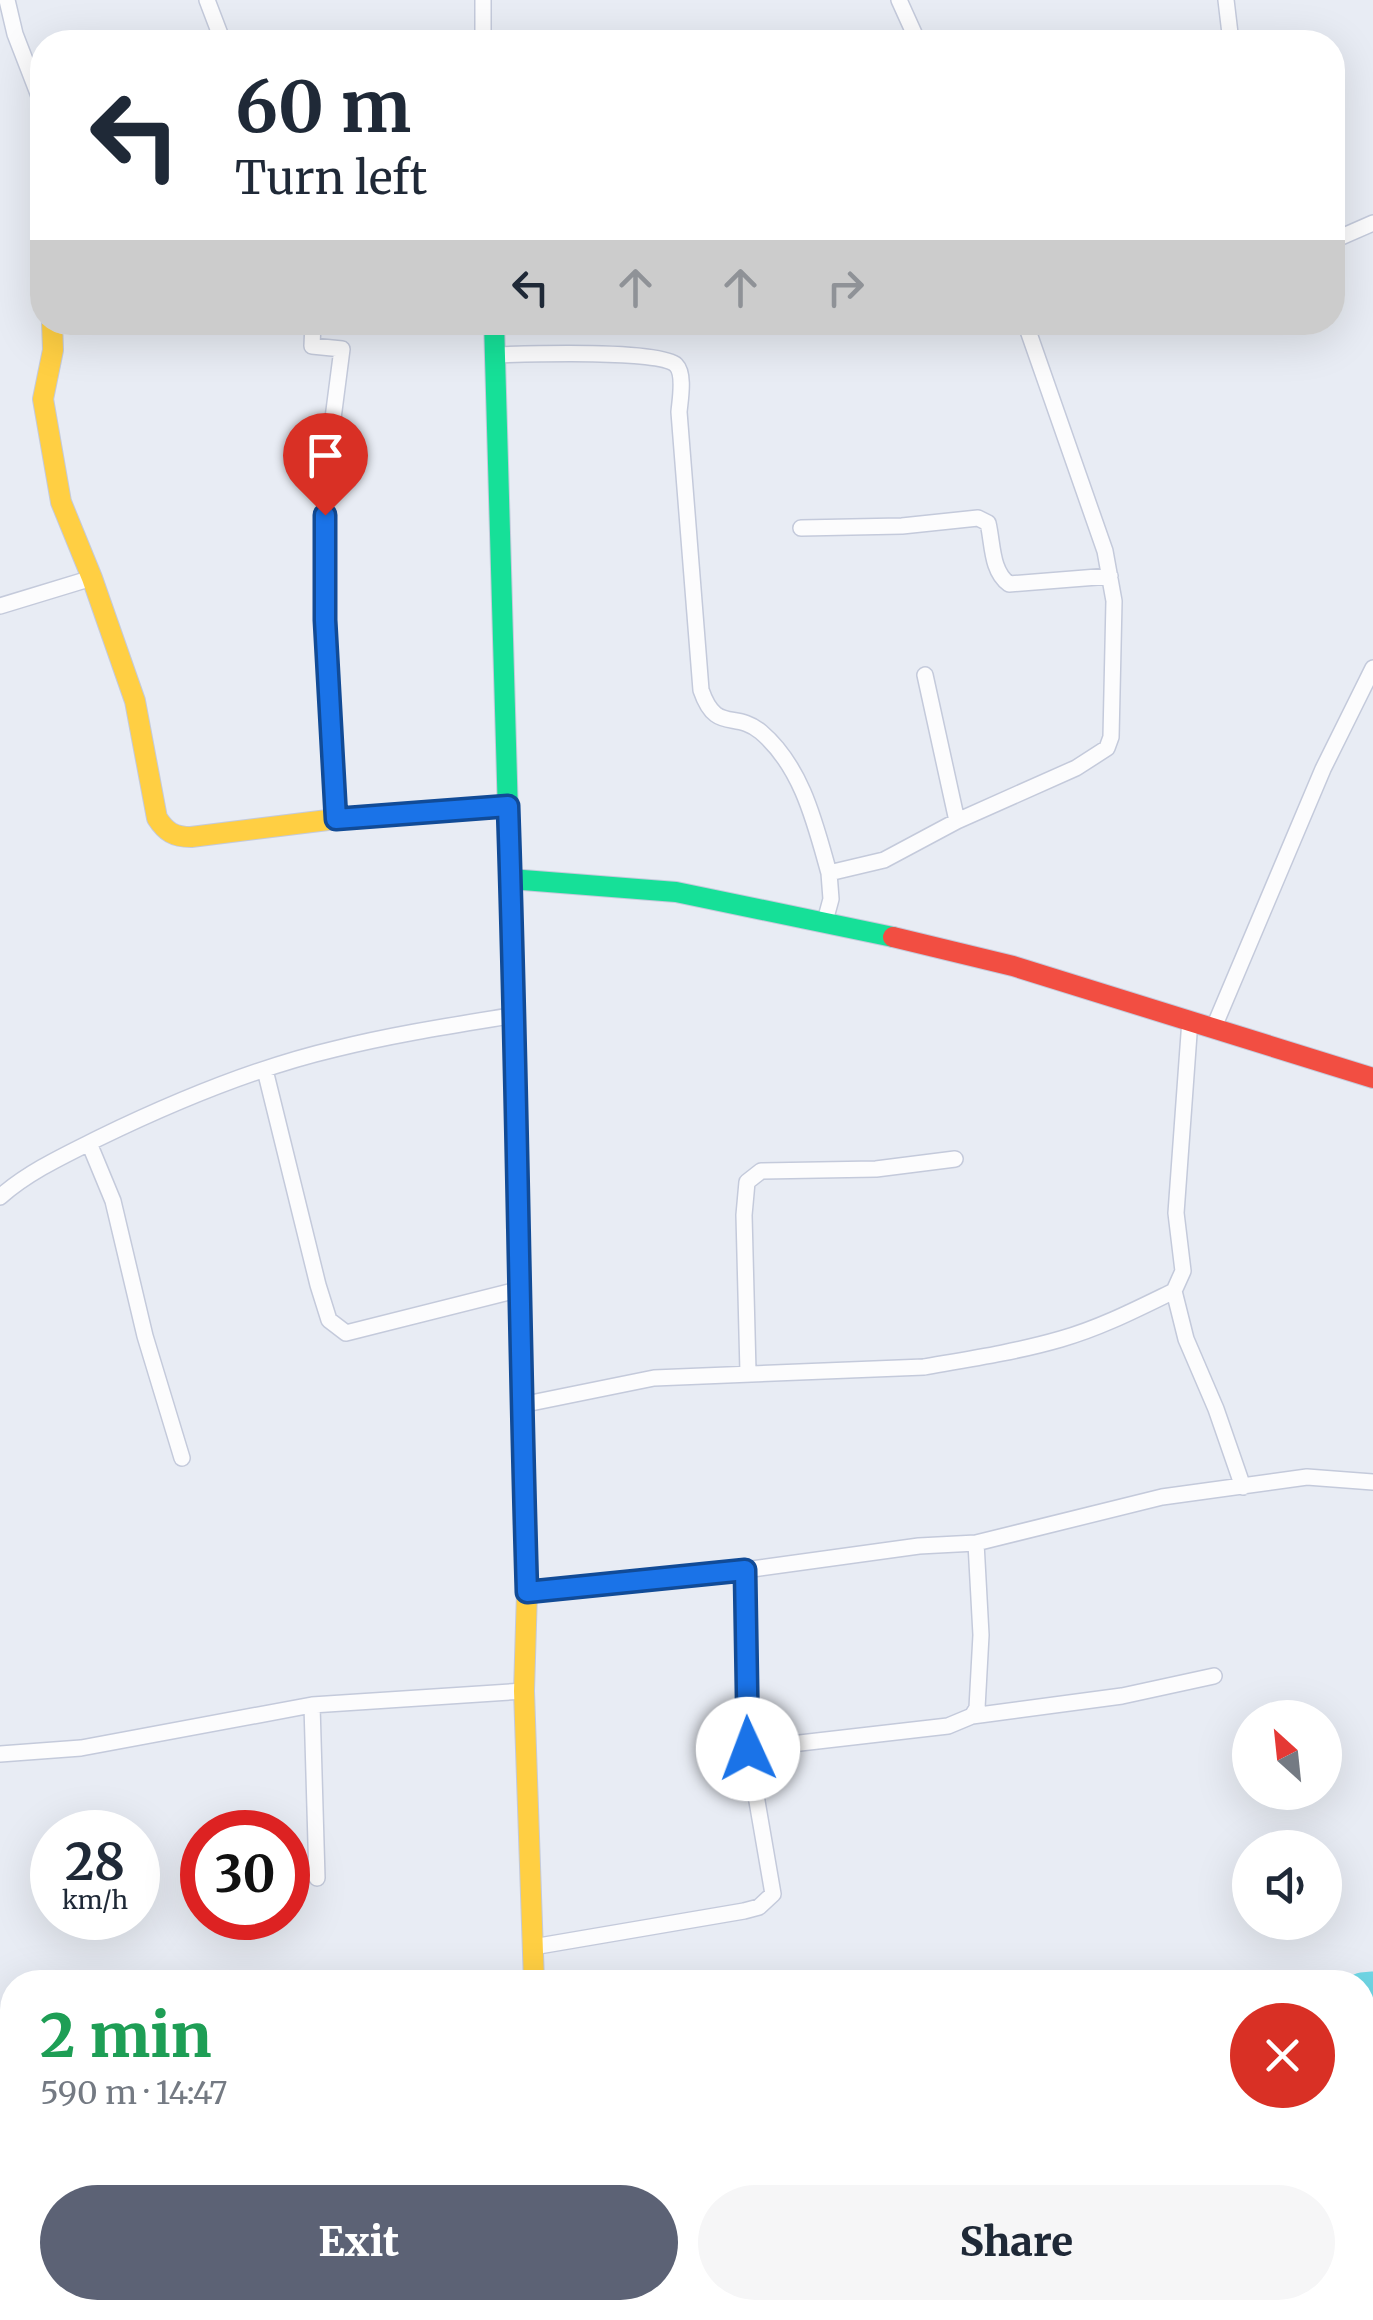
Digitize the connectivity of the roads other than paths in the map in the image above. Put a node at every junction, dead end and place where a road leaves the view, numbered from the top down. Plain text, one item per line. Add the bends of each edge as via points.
1 (207, 0) edge
2 (483, 0) edge
3 (898, 0) edge
4 (1226, 0) edge
5 (5, 3) edge
6 (218, 30) edge
7 (483, 30) edge
8 (912, 30) edge
9 (1230, 30) edge
10 (30, 68) edge
11 (1373, 224) edge
12 (1345, 236) edge
13 (52, 335) edge
14 (312, 335) edge
15 (494, 335) edge
16 (1029, 335) edge
17 (495, 355) junction
18 (801, 528) dead end
19 (1110, 576) junction
20 (92, 578) junction
21 (0, 606) edge
22 (1373, 668) edge
23 (925, 675) dead end
24 (508, 806) junction
25 (336, 819) junction
26 (956, 822) junction
27 (829, 873) junction
28 (510, 878) junction
29 (825, 921) junction
30 (516, 1015) junction
31 (1190, 1020) junction
32 (1214, 1027) junction
33 (265, 1070) junction
34 (1373, 1078) edge
35 (89, 1143) junction
36 (954, 1159) dead end
37 (0, 1174) edge
38 (5, 1192) edge
39 (521, 1290) junction
40 (1174, 1291) junction
41 (748, 1372) junction
42 (521, 1404) junction
43 (182, 1458) dead end
44 (1373, 1482) edge
45 (1243, 1487) junction
46 (976, 1543) junction
47 (745, 1570) junction
48 (527, 1592) junction
49 (1214, 1676) dead end
50 (524, 1691) junction
51 (312, 1705) junction
52 (972, 1716) junction
53 (748, 1749) junction
54 (0, 1754) edge
55 (317, 1878) dead end
56 (533, 1947) junction
57 (534, 1970) edge

1 - 6 street
2 - 7 street
3 - 8 street
4 - 9 street
5 - 10 street
11 - 12 street
13 - 20 street via 43,399 62,502
14 - 25 street via 312,346 342,349 325,480
15 - 17 street
16 - 19 street
17 - 24 street
17 - 27 street via 622,354 677,366 701,690 712,713 764,734 790,770 810,804
18 - 19 street via 978,518 988,524 995,563 1009,584
19 - 26 street via 1113,697 1107,748
20 - 21 street
20 - 25 street via 135,701 164,832 191,837
22 - 32 street
23 - 26 street
24 - 25 street
24 - 28 street
26 - 27 street via 884,860
27 - 29 street
28 - 29 street via 676,892
28 - 30 street
29 - 31 street via 1012,966
30 - 33 street via 368,1042
30 - 39 street
31 - 32 street
31 - 40 street via 1176,1213 1183,1271
32 - 34 street
33 - 35 street
33 - 39 street via 318,1285 338,1330 372,1329
35 - 38 street
35 - 43 street via 113,1201
36 - 41 street via 752,1176 744,1192
37 - 38 street
39 - 42 street
40 - 41 street via 1062,1339 968,1360
40 - 45 street
41 - 42 street via 654,1378
42 - 48 street
44 - 45 street via 1307,1477
45 - 46 street via 1162,1497
46 - 47 street
46 - 52 street via 980,1637
47 - 48 street
47 - 53 street
48 - 50 street
49 - 52 street
50 - 51 street
50 - 56 street
51 - 54 street via 80,1748
51 - 55 street
52 - 53 street via 948,1726
53 - 56 street via 773,1894 760,1907
56 - 57 street

